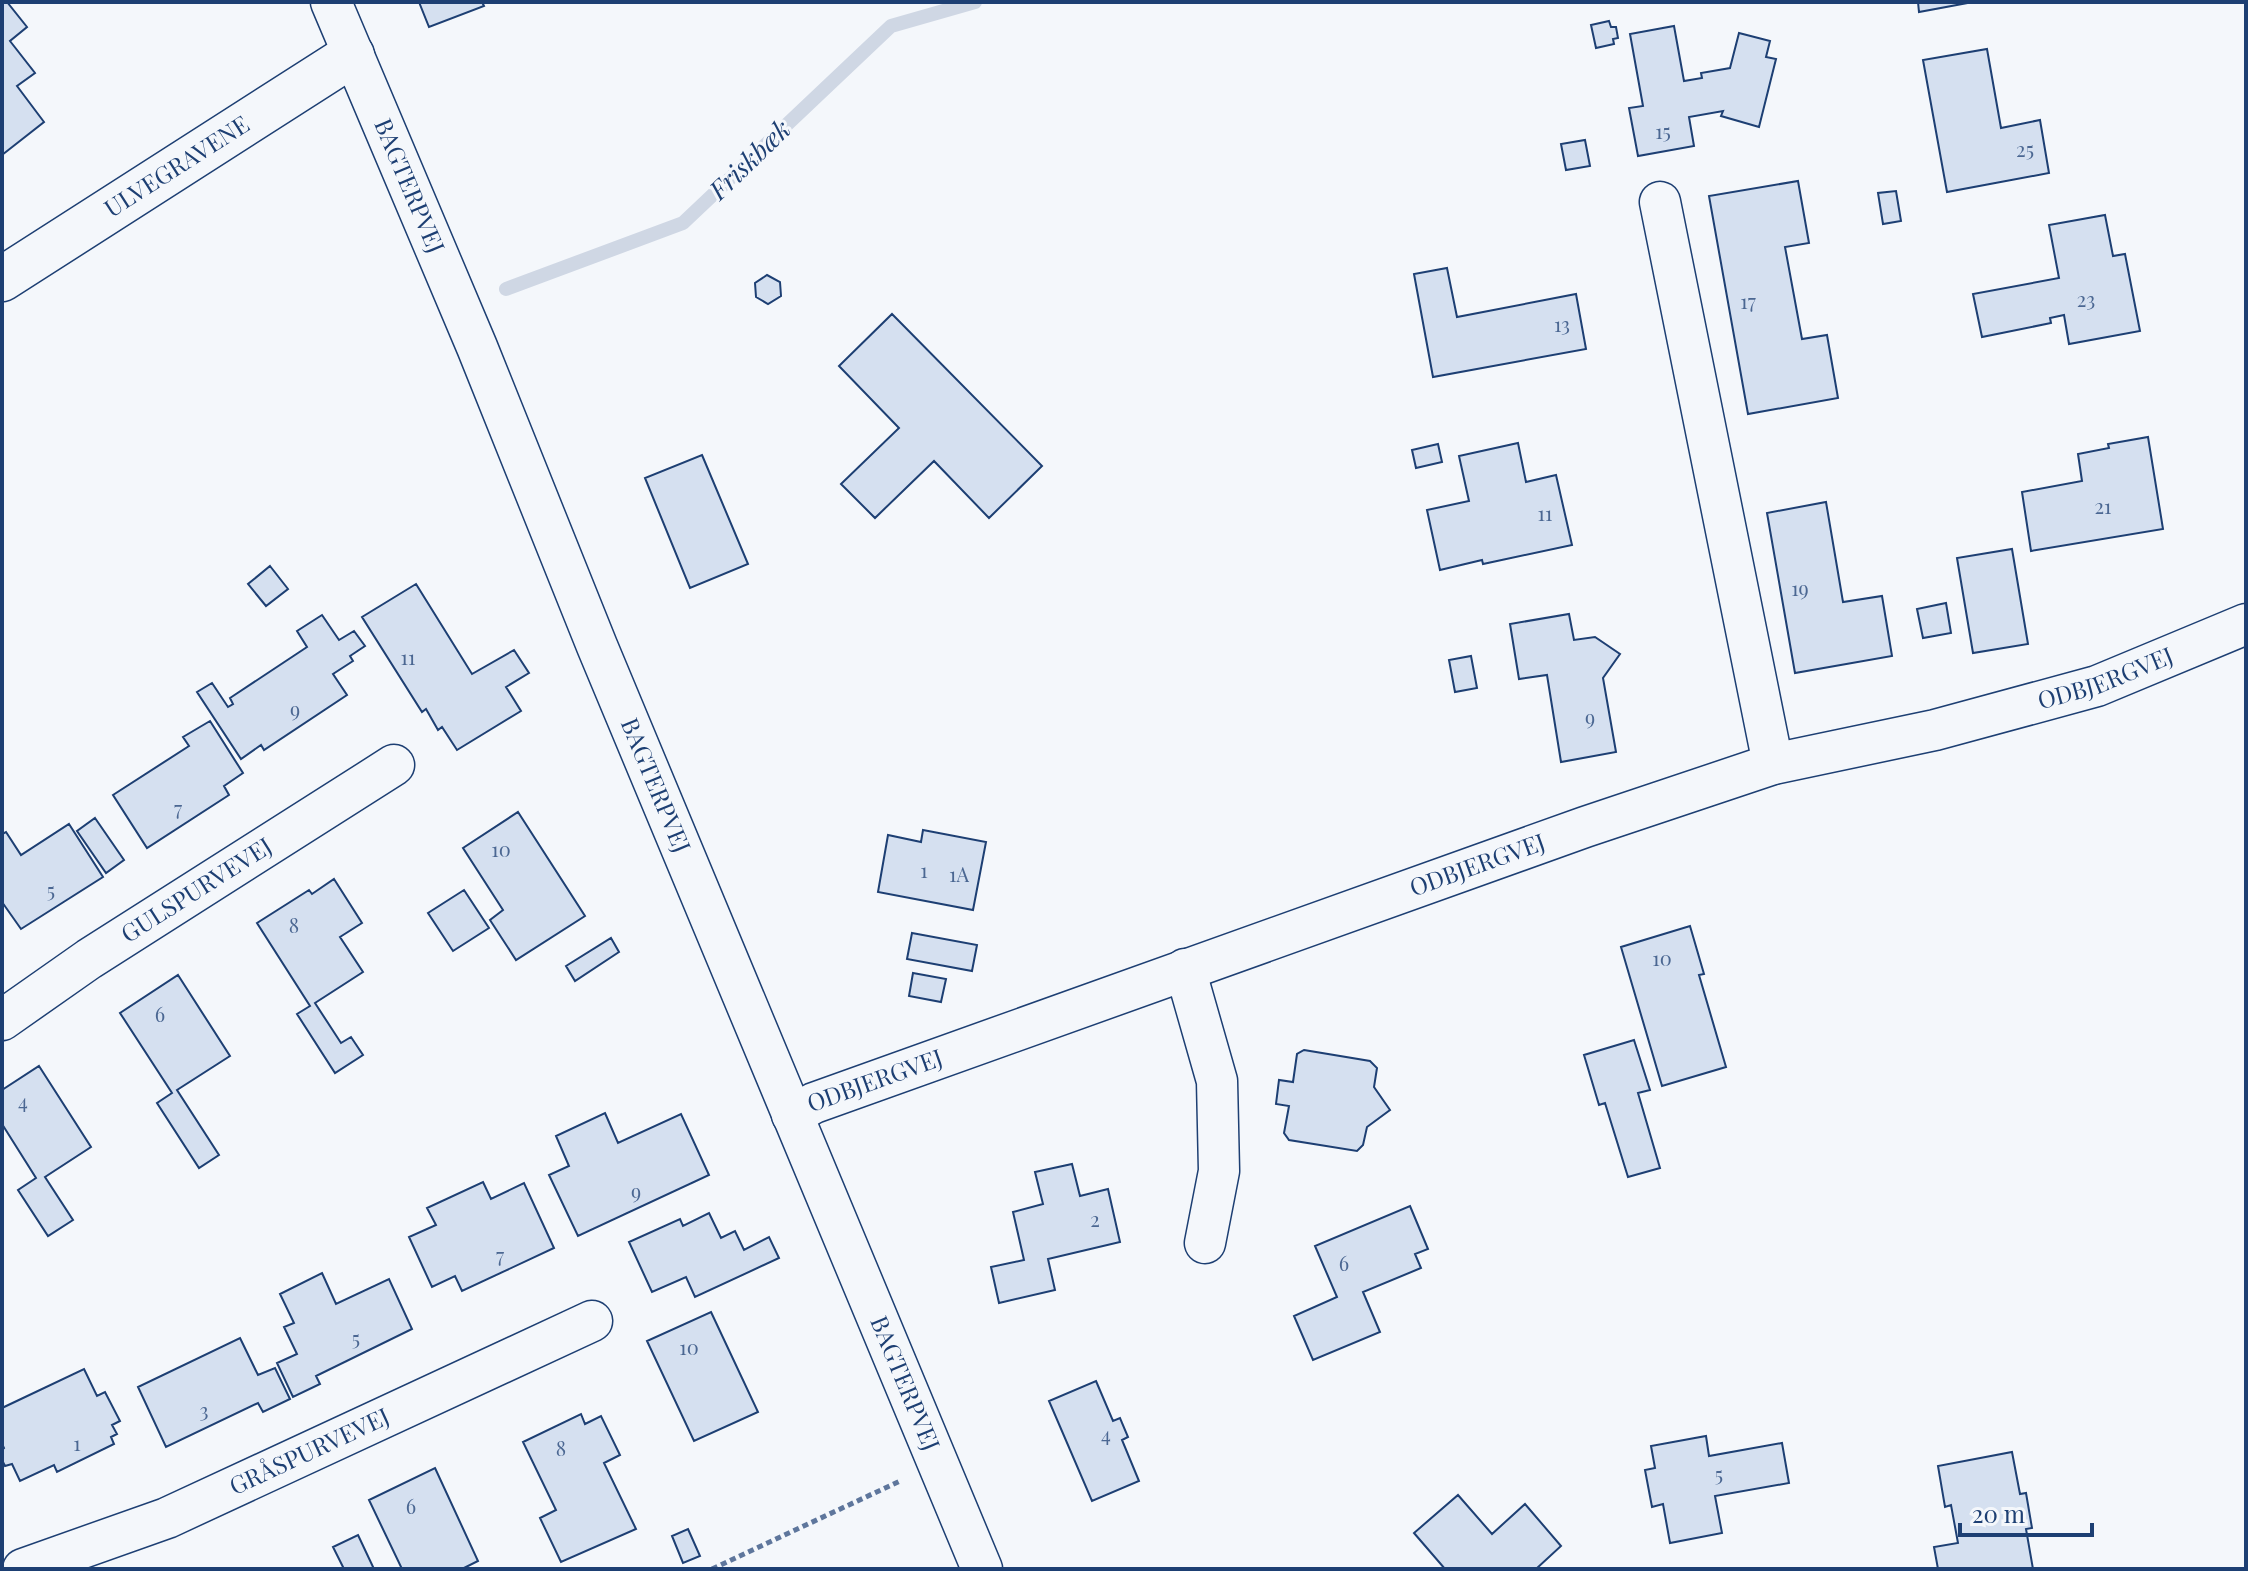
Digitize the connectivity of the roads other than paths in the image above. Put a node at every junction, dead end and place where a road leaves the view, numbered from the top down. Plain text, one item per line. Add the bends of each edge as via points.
1 (331, 2) edge
2 (352, 55) junction
3 (1660, 202) dead end
4 (2, 279) edge
5 (2246, 624) edge
6 (1773, 764) junction
7 (394, 765) dead end
8 (1185, 969) junction
9 (2, 1020) edge
10 (792, 1115) junction
11 (1205, 1243) dead end
12 (592, 1321) dead end
13 (23, 1569) edge
14 (982, 1569) edge

1 - 2 street, BAGTERPVEJ
2 - 4 street, ULVEGRAVENE
2 - 10 street, BAGTERPVEJ
3 - 6 street
5 - 6 street, ODBJERGVEJ via 2097,686 1935,730
6 - 8 street, ODBJERGVEJ
7 - 9 street, GULSPURVEVEJ
8 - 10 street, ODBJERGVEJ
8 - 11 street via 1217,1081 1219,1171
10 - 14 street, BAGTERPVEJ
12 - 13 street, GRÅSPURVEVEJ via 167,1518

